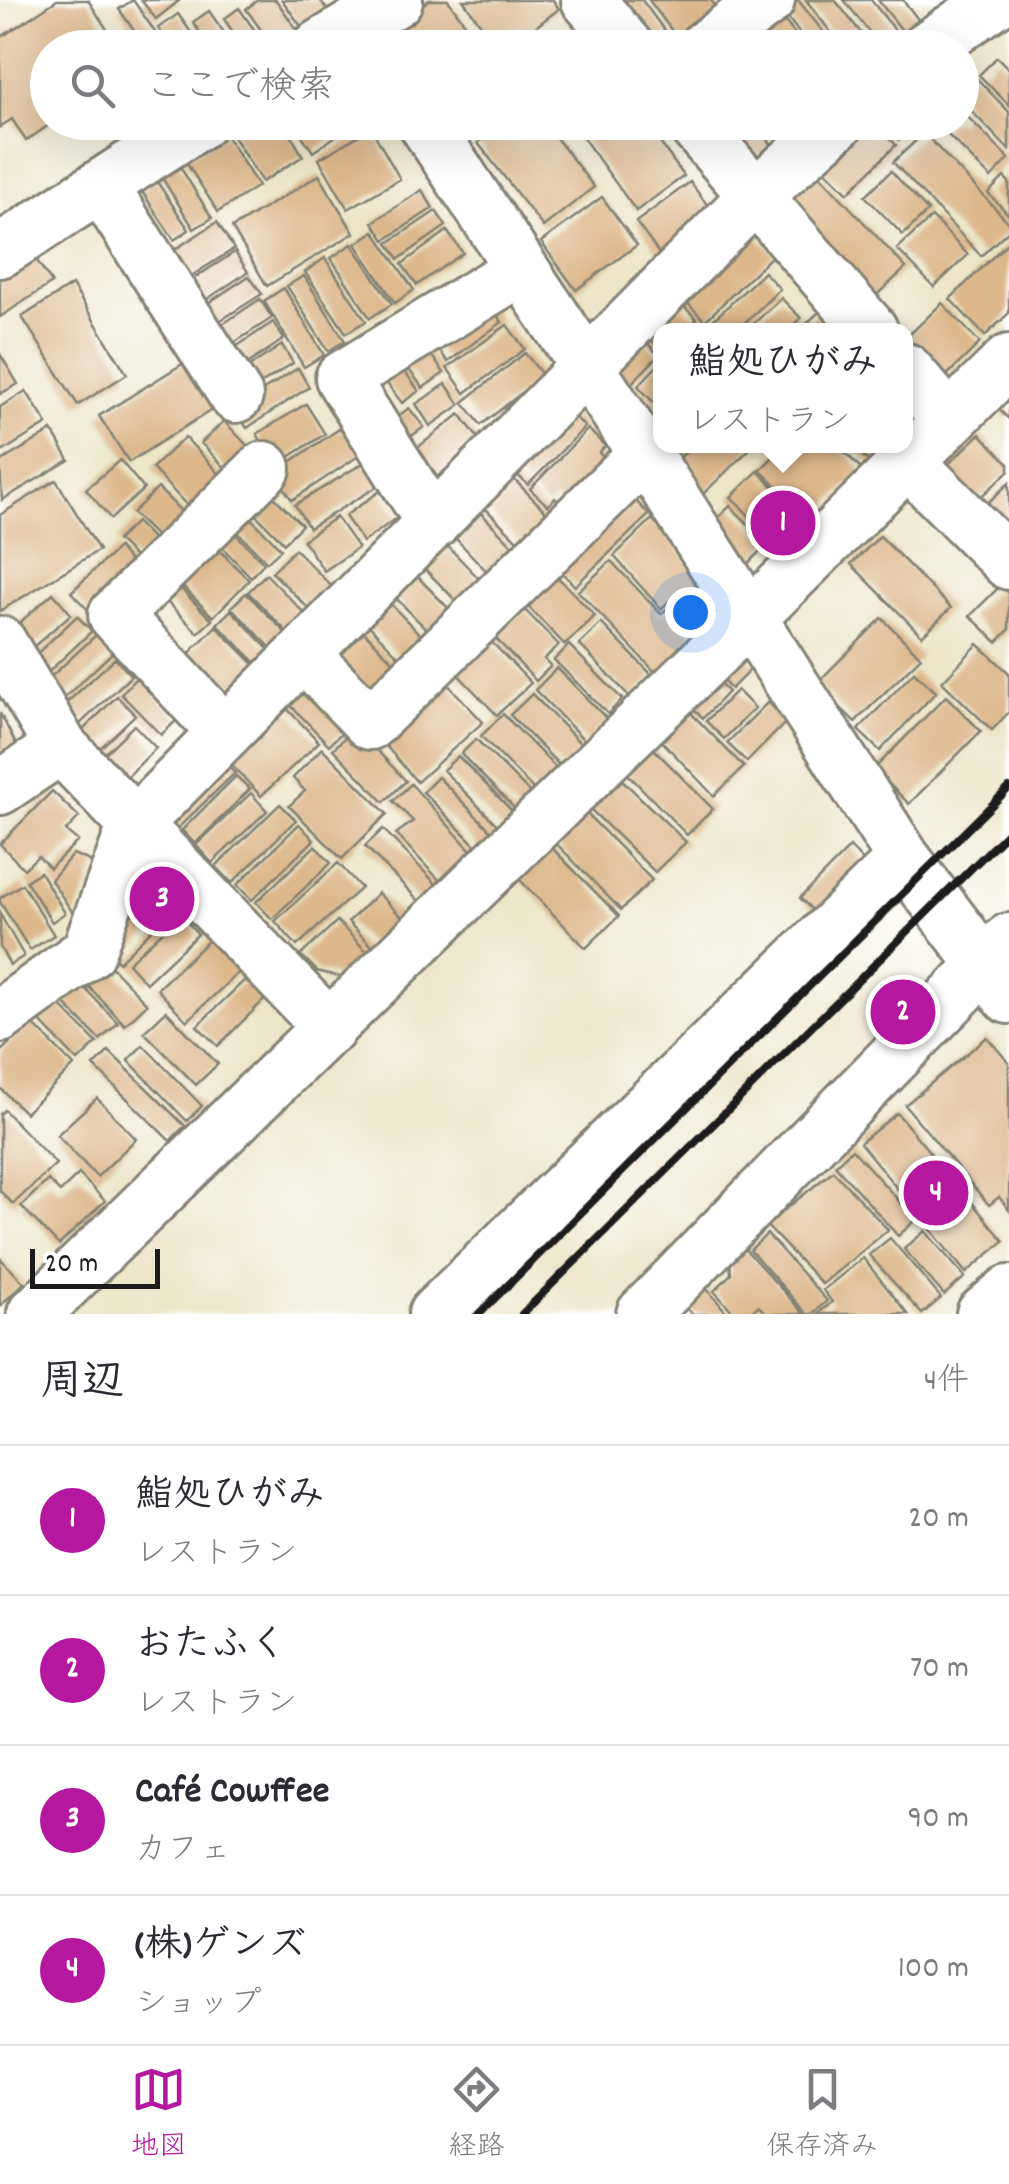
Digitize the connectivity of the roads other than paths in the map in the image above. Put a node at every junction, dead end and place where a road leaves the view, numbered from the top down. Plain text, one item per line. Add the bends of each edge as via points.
1 (588, 0) edge
2 (768, 0) edge
3 (997, 0) edge
4 (613, 30) edge
5 (728, 30) edge
6 (953, 30) edge
7 (172, 140) edge
8 (436, 140) edge
9 (707, 140) edge
10 (818, 140) edge
11 (101, 186) junction
12 (755, 196) junction
13 (0, 251) edge
14 (520, 269) junction
15 (866, 323) edge
16 (1009, 361) edge
17 (586, 368) junction
18 (913, 378) edge
19 (236, 396) dead end
20 (949, 420) junction
21 (645, 454) junction
22 (907, 461) junction
23 (264, 468) dead end
24 (433, 523) junction
25 (1009, 564) edge
26 (750, 618) junction
27 (0, 643) edge
28 (304, 654) junction
29 (225, 733) junction
30 (62, 748) junction
31 (0, 788) edge
32 (135, 824) junction
33 (904, 859) junction
34 (1001, 968) edge
35 (0, 1016) edge
36 (330, 1028) junction
37 (1009, 1292) edge
38 (34, 1314) edge
39 (436, 1314) edge
40 (642, 1314) edge
41 (982, 1314) edge

1 - 4 street
2 - 5 street
3 - 6 street
7 - 11 street
8 - 14 street
9 - 12 street
10 - 12 street
11 - 13 street
11 - 19 street
12 - 15 street
12 - 17 street
14 - 17 street
14 - 24 street via 342,378
16 - 20 street
17 - 21 street
17 - 24 street
18 - 20 street
20 - 22 street
21 - 26 street
21 - 28 street via 370,723
22 - 25 street
22 - 26 street
23 - 29 street via 116,615
24 - 28 street
26 - 33 street
26 - 36 street
27 - 30 street
28 - 29 street
29 - 32 street
30 - 31 street
30 - 32 street
32 - 35 street via 88,952
32 - 36 street
33 - 34 street
33 - 39 street
34 - 40 street
36 - 38 street
37 - 41 street

